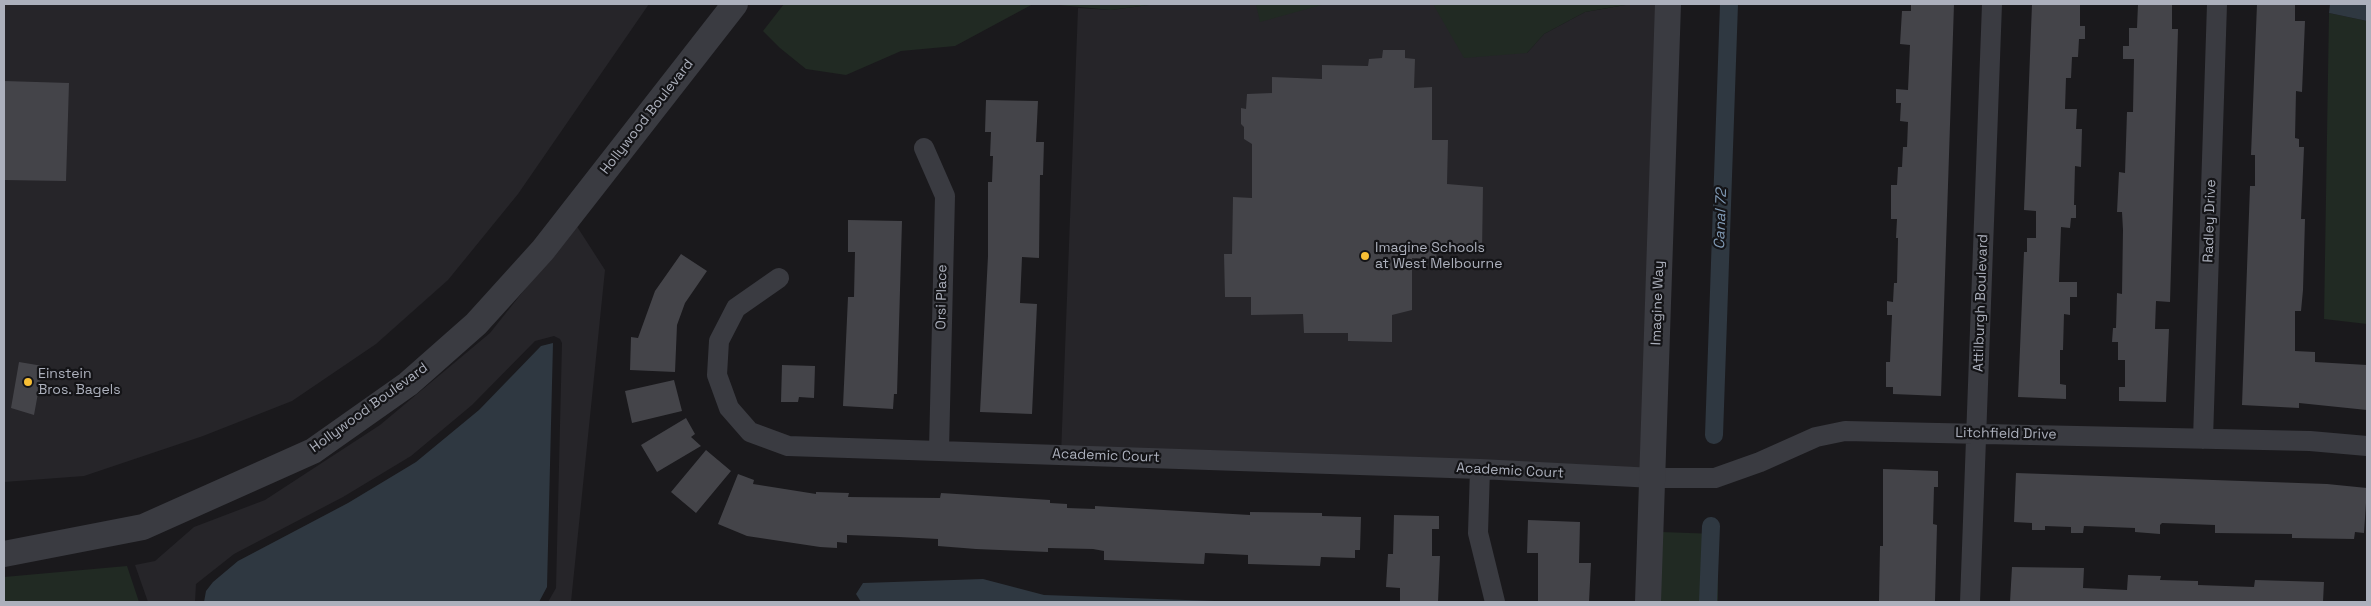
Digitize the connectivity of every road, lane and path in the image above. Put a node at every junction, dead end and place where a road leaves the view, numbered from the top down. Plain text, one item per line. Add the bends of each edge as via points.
1 (735, 4) edge
2 (1668, 4) edge
3 (1992, 4) edge
4 (2217, 4) edge
5 (924, 148) dead end
6 (779, 278) dead end
7 (1976, 434) junction
8 (2204, 439) junction
9 (2367, 446) edge
10 (939, 450) junction
11 (1480, 469) junction
12 (1654, 478) junction
13 (4, 554) edge
14 (1495, 602) edge
15 (1648, 602) edge
16 (1970, 602) edge

1 - 13 street, Hollywood Boulevard via 543,250 476,324 408,384 313,451 143,527
2 - 12 street, Imagine Way
3 - 7 street, Attilburgh Boulevard
4 - 8 street, Radley Drive
5 - 10 street, Orsi Place via 945,196
6 - 10 street, Academic Court via 736,308 719,341 717,376 729,408 750,432 788,446
7 - 8 street, Litchfield Drive
7 - 12 street, Litchfield Drive via 1845,431 1816,437 1715,478
7 - 16 street, Attilburgh Boulevard
8 - 9 street, Litchfield Drive via 2310,441
10 - 11 street, Academic Court
11 - 12 street, Academic Court
11 - 14 street via 1478,532
12 - 15 street, Imagine Way

